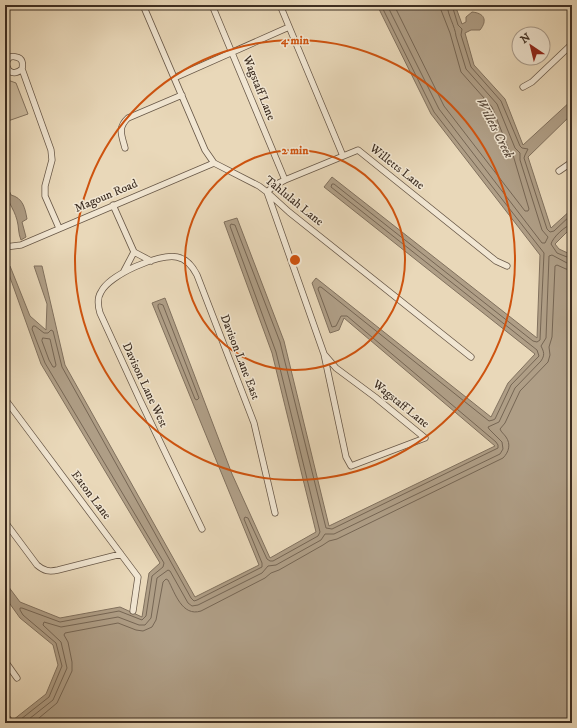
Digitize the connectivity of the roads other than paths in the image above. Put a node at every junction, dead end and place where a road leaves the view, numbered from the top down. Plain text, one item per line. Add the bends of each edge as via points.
1 (143, 5) edge
2 (212, 5) edge
3 (280, 5) edge
4 (289, 27) junction
5 (572, 44) edge
6 (232, 53) junction
7 (22, 69) dead end
8 (174, 78) junction
9 (523, 87) dead end
10 (182, 95) junction
11 (125, 148) dead end
12 (343, 156) junction
13 (572, 162) edge
14 (214, 163) junction
15 (559, 170) dead end
16 (285, 180) junction
17 (267, 192) junction
18 (113, 205) junction
19 (59, 228) junction
20 (5, 247) edge
21 (134, 252) junction
22 (151, 261) junction
23 (139, 266) joint
24 (507, 266) dead end
25 (124, 272) junction
26 (324, 354) junction
27 (471, 357) dead end
28 (5, 399) edge
29 (275, 513) dead end
30 (5, 522) edge
31 (202, 529) dead end
32 (121, 554) junction
33 (133, 611) dead end
34 (5, 661) edge
35 (18, 678) dead end

1 - 8 street, Tahlulah Lane
2 - 6 street, Wagstaff Lane
3 - 4 street
4 - 6 street
4 - 12 street
5 - 9 street via 532,82
6 - 8 street
6 - 16 street, Wagstaff Lane
7 - 19 street via 50,150 52,160 45,196
8 - 10 street, Tahlulah Lane
10 - 11 street via 128,118 123,123 121,132
10 - 14 street, Tahlulah Lane via 205,150
12 - 16 street
12 - 24 street, Willetts Lane via 358,150 496,261
13 - 15 street
14 - 17 street, Tahlulah Lane
14 - 18 street, Magoun Road
16 - 17 street
17 - 26 street, Wagstaff Lane
17 - 27 street, Tahlulah Lane
18 - 19 street, Magoun Road
18 - 21 street
19 - 20 street, Magoun Road via 21,245
21 - 22 street
21 - 25 street
22 - 23 street, Davison Lane East
22 - 29 street, Davison Lane East via 166,256 177,257 192,266 197,275 254,423
23 - 25 street, Davison Lane West
25 - 31 street, Davison Lane West via 107,283 100,292 100,313
26 - 26 street, Wagstaff Lane via 346,457 351,466 425,438 336,368
28 - 32 street, Eaton Lane
30 - 32 street via 43,570 51,572
32 - 33 street, Eaton Lane via 138,577
34 - 35 street

